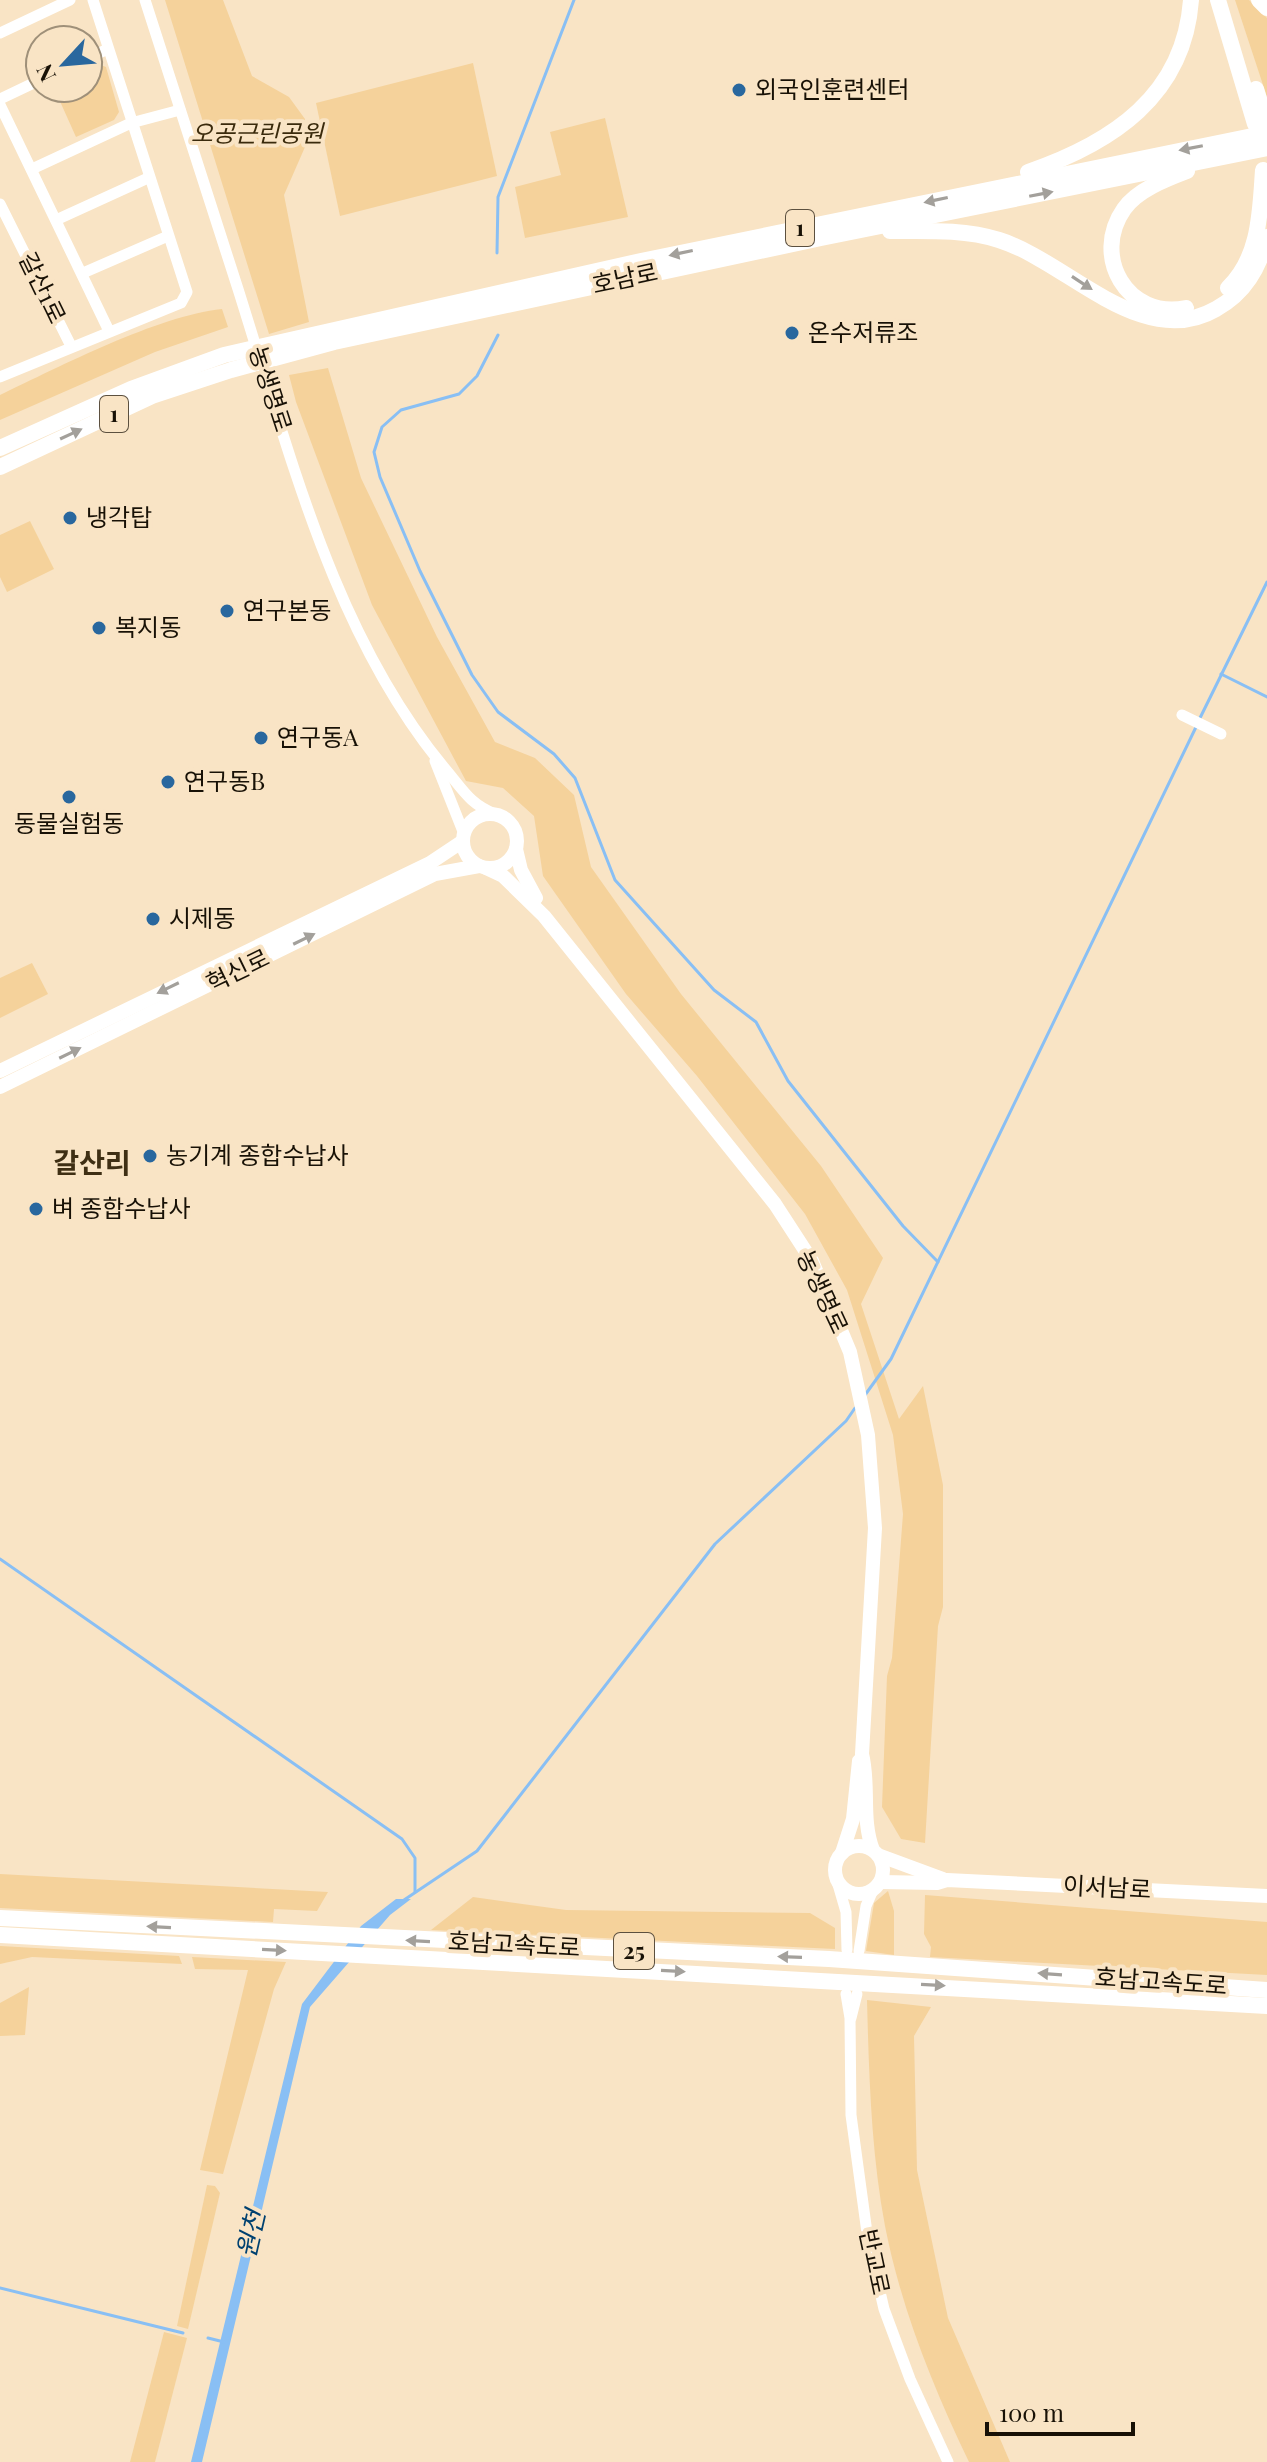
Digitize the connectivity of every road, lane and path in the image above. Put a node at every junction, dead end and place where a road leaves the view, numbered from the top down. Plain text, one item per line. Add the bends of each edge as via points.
1 (70, 0) edge
2 (93, 0) edge
3 (145, 0) edge
4 (1191, 0) edge
5 (1218, 0) edge
6 (1228, 0) edge
7 (1259, 0) edge
8 (1267, 8) edge
9 (0, 33) edge
10 (108, 49) junction
11 (104, 51) edge
12 (24, 88) edge
13 (0, 99) edge
14 (0, 105) edge
15 (180, 110) junction
16 (131, 123) junction
17 (1263, 126) edge
18 (1267, 148) edge
19 (1231, 155) junction
20 (32, 169) junction
21 (1263, 170) dead end
22 (148, 178) junction
23 (964, 194) junction
24 (0, 204) edge
25 (56, 220) junction
26 (168, 236) junction
27 (1267, 237) edge
28 (821, 238) junction
29 (83, 273) junction
30 (109, 331) junction
31 (334, 336) junction
32 (71, 346) junction
33 (228, 362) junction
34 (0, 377) edge
35 (0, 448) edge
36 (0, 467) edge
37 (1182, 715) dead end
38 (1221, 734) dead end
39 (435, 761) junction
40 (495, 814) junction
41 (464, 838) junction
42 (516, 849) junction
43 (482, 867) junction
44 (544, 916) junction
45 (0, 1071) edge
46 (0, 1087) edge
47 (862, 1754) junction
48 (842, 1853) junction
49 (876, 1853) junction
50 (947, 1880) junction
51 (837, 1881) junction
52 (877, 1886) junction
53 (1267, 1896) edge
54 (0, 1918) edge
55 (0, 1935) edge
56 (1267, 1990) edge
57 (852, 1994) dead end
58 (1267, 2006) edge
59 (948, 2462) edge

1 - 9 street
2 - 10 street
3 - 15 street, 농생명로
4 - 23 highway via 1175,66 1148,106 1093,146
5 - 17 highway
6 - 17 highway
7 - 8 highway
10 - 11 street
10 - 16 street
12 - 13 street
14 - 20 street
15 - 16 street
15 - 39 street, 농생명로 via 320,539 386,684
16 - 20 street
16 - 22 street
17 -> 23 highway, 호남로 / 1
18 - 19 highway, 호남로 / 1
19 - 21 highway via 1161,182 1125,206 1112,229 1110,258 1132,297 1152,307 1177,310 1201,305 1228,287 1248,259 1259,225
28 -> 19 highway, 호남로 / 1
20 - 25 street
22 - 25 street
22 - 26 street
23 -> 31 highway, 호남로 / 1
24 - 32 street, 갈산1로
25 - 29 street
26 - 29 street
26 - 30 street via 187,292 181,303
28 -> 27 highway via 882,231 970,233 1039,256 1139,316 1174,320 1207,314 1225,304 1252,277
28 - 31 highway, 호남로 / 1
29 - 30 street
30 - 32 street
31 - 33 highway, 호남로 / 1
32 - 34 street, 갈산1로
33 - 35 highway, 호남로 / 1 via 131,389
36 -> 33 highway, 호남로 / 1
37 - 38 street
39 - 40 street, 농생명로 via 476,807
39 - 41 street, 농생명로
40 - 41 main road via 479,817
40 - 42 main road, 농생명로 via 511,823
41 - 43 main road, 농생명로 via 468,856
41 -> 45 main road, 혁신로 via 430,863
42 - 43 main road via 505,864
42 - 44 main road, 농생명로
43 - 44 main road, 농생명로 via 503,876
46 -> 43 main road, 혁신로 via 435,874
44 - 47 main road, 농생명로 via 775,1204 812,1261 850,1352 868,1435 875,1528
47 - 48 main road, 농생명로 via 853,1819
47 - 49 main road, 농생명로 via 866,1823
48 - 49 main road via 860,1846
48 - 51 main road, 농생명로 via 835,1864
49 - 50 main road, 이서남로
49 - 52 main road, 농생명로 via 883,1868
50 - 52 main road, 이서남로
50 - 53 main road, 이서남로
51 - 52 main road via 857,1894
51 - 52 street via 853,1950
56 -> 54 highway, 호남고속도로 / 25 via 829,1959
55 -> 58 highway, 호남고속도로 / 25
57 - 59 street, 반교로 via 857,2172 884,2309

